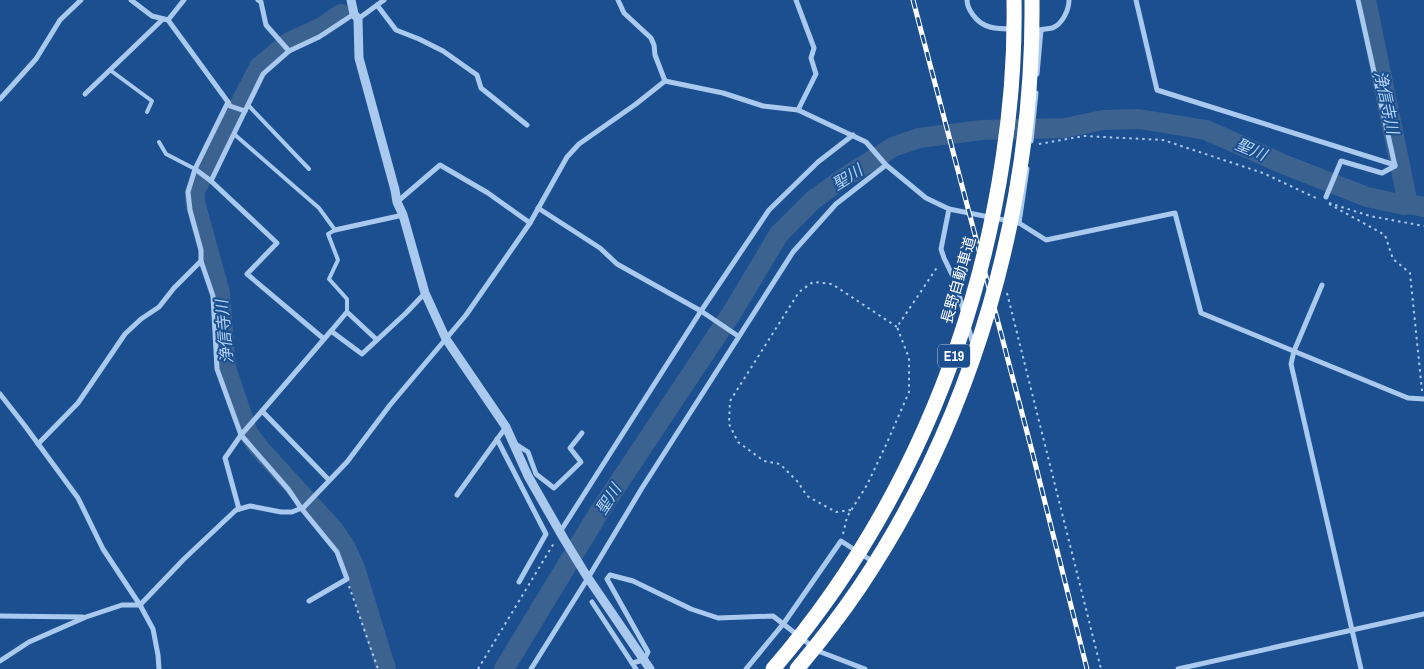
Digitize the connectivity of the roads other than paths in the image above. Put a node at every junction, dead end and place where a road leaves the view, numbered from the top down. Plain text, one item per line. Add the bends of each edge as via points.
1 (81, 0) edge
2 (132, 0) edge
3 (184, 0) edge
4 (258, 0) edge
5 (351, 0) edge
6 (384, 0) edge
7 (618, 0) edge
8 (796, 0) edge
9 (967, 0) edge
10 (1014, 0) edge
11 (1032, 0) edge
12 (1069, 0) edge
13 (1136, 0) edge
14 (1358, 0) edge
15 (376, 5) junction
16 (356, 16) junction
17 (166, 20) junction
18 (1041, 30) junction
19 (288, 50) junction
20 (110, 70) junction
21 (1037, 76) dead end
22 (665, 81) junction
23 (1036, 85) dead end
24 (85, 94) dead end
25 (0, 99) edge
26 (229, 104) junction
27 (248, 105) junction
28 (798, 110) junction
29 (243, 111) junction
30 (147, 112) dead end
31 (527, 125) dead end
32 (234, 134) junction
33 (853, 135) junction
34 (159, 142) dead end
35 (1030, 146) dead end
36 (886, 165) junction
37 (1027, 165) dead end
38 (1395, 165) junction
39 (308, 169) dead end
40 (197, 170) junction
41 (210, 180) junction
42 (1326, 200) road end
43 (396, 202) junction
44 (538, 208) junction
45 (949, 209) junction
46 (403, 216) junction
47 (1015, 222) junction
48 (530, 223) junction
49 (335, 230) junction
50 (201, 261) junction
51 (1322, 285) dead end
52 (425, 292) junction
53 (701, 311) junction
54 (347, 312) junction
55 (331, 331) junction
56 (738, 336) junction
57 (324, 339) junction
58 (446, 339) junction
59 (377, 340) junction
60 (1294, 351) junction
61 (978, 364) dead end
62 (975, 372) dead end
63 (0, 394) edge
64 (964, 398) dead end
65 (1424, 399) edge
66 (261, 411) junction
67 (957, 416) dead end
68 (506, 427) junction
69 (582, 433) dead end
70 (241, 434) junction
71 (497, 439) junction
72 (513, 442) junction
73 (38, 444) junction
74 (329, 480) junction
75 (457, 495) dead end
76 (303, 508) junction
77 (239, 509) junction
78 (562, 535) junction
79 (879, 565) junction
80 (587, 576) junction
81 (519, 582) dead end
82 (309, 601) dead end
83 (592, 602) dead end
84 (140, 605) junction
85 (1424, 614) edge
86 (0, 616) edge
87 (86, 617) junction
88 (784, 623) junction
89 (1352, 631) junction
90 (818, 651) junction
91 (644, 660) junction
92 (0, 661) edge
93 (632, 663) junction
94 (159, 669) edge
95 (531, 669) edge
96 (636, 669) edge
97 (650, 669) edge
98 (746, 669) edge
99 (773, 669) edge
100 (797, 669) edge
101 (804, 669) edge
102 (865, 669) edge
103 (1178, 669) edge
104 (1361, 669) edge

1 - 25 street via 60,20 36,59
2 - 17 street via 152,16
3 - 17 street
4 - 19 street via 266,25
5 - 16 street
6 - 15 street
7 - 22 street via 628,18 651,38
8 - 28 street via 814,48 811,58 816,74
9 - 18 street via 972,14 985,26
10 - 99 highway, 長野自動車道 / E19, bridge via 1013,62 1001,172 983,261 956,351 923,433 878,521 804,632
11 - 47 highway, E19, bridge via 1028,103
12 - 18 street via 1061,22 1054,28
13 - 38 street via 1157,90
14 - 38 street
15 - 16 street
15 - 31 street via 396,30 443,51 477,75 480,88
16 - 19 street
16 - 43 street via 359,58
17 - 20 street
17 - 26 street
18 - 21 street
19 - 27 street via 263,74
20 - 24 street
20 - 30 lane via 152,101
22 - 28 street via 723,93 763,106
22 - 44 street via 579,144 567,157
23 - 35 street
26 - 29 street
26 - 40 street
27 - 29 street
27 - 39 lane
28 - 33 street
29 - 32 street
32 - 41 street
32 - 49 lane via 319,208
33 - 36 street via 866,142
33 - 53 street via 818,162 769,210
34 - 40 lane via 166,154
36 - 45 street via 926,198
36 - 56 street via 836,204 793,252
37 - 47 street
38 - 42 street via 1382,173 1341,161
40 - 41 street
40 - 50 street via 188,192
41 - 57 street via 277,244 248,274
43 - 46 street
43 - 48 street via 440,165
44 - 48 street
44 - 53 street via 600,248 617,264
45 - 47 street
45 - 61 street via 941,249 956,283
46 - 49 street
46 - 52 street
47 - 60 street via 1046,240 1175,213 1201,313
47 - 100 highway, E19, bridge via 981,334 953,411 928,464 859,587
48 - 58 street
49 - 54 lane via 328,234 338,260 329,279 347,299
50 - 70 street via 213,296 217,369
50 - 73 street via 159,307 141,318 125,334 78,402
51 - 60 street
52 - 58 street
52 - 59 street
53 - 56 street
53 - 78 street
54 - 55 street
54 - 59 street
55 - 57 street
55 - 59 street via 362,354
56 - 80 street
57 - 66 street
58 - 68 street
58 - 74 street
60 - 65 street via 1408,398
60 - 89 street via 1291,364
62 - 64 street
63 - 73 street
66 - 70 street
66 - 74 street
67 - 79 street via 934,467
68 - 71 street
68 - 72 street
69 - 72 street via 570,448 581,462 554,488 536,474 528,452
70 - 76 street
70 - 77 street via 225,458
71 - 75 street
71 - 81 street via 546,534
72 - 78 street via 528,476
73 - 84 street via 78,498 103,549
74 - 76 street
76 - 77 street via 292,512 250,506
76 - 82 street via 337,552 347,579
77 - 84 street via 184,558
78 - 80 street
79 - 88 street via 841,541
79 - 90 street via 846,616
80 - 91 street
80 - 95 street
83 - 93 street
84 - 87 street via 122,605
84 - 94 street via 153,629
85 - 89 street
86 - 87 street
87 - 92 street via 29,642
88 - 90 street
88 - 91 street via 773,616 718,618 690,609 632,581 610,575 607,580 648,652
88 - 98 street
89 - 103 street
89 - 104 street
90 - 101 street
90 - 102 street
91 - 93 street
91 - 97 street
93 - 96 street

